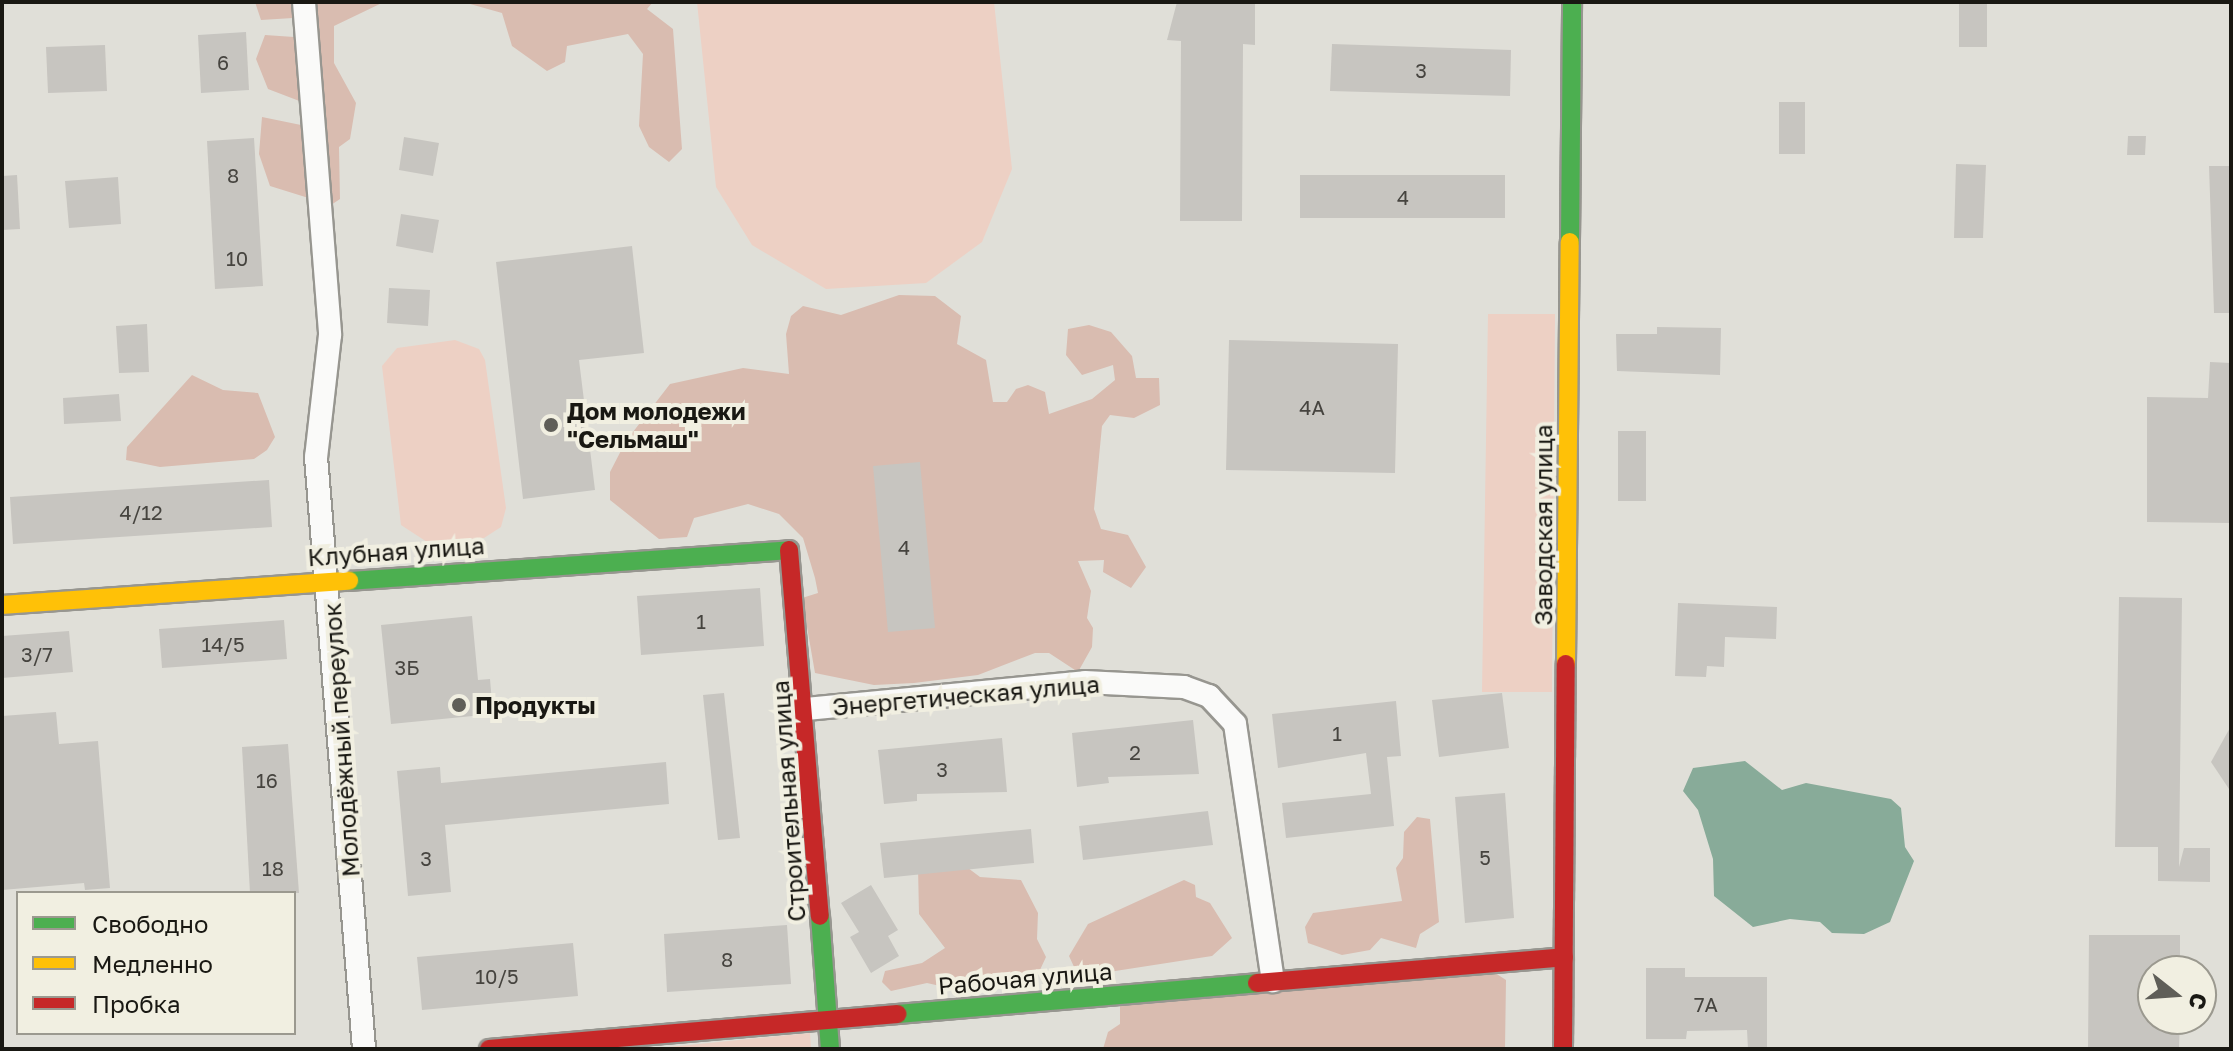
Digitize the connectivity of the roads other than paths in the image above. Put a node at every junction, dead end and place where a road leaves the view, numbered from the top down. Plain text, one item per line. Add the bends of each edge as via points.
1 (304, 2) edge
2 (1572, 2) edge
3 (793, 550) joint
4 (328, 579) junction
5 (2, 605) edge
6 (806, 709) junction
7 (1564, 957) junction
8 (1273, 981) junction
9 (827, 1018) junction
10 (364, 1049) edge
11 (489, 1049) edge
12 (830, 1049) edge
13 (1563, 1049) edge

1 - 4 street, Молодёжный переулок via 330,335 316,457
2 - 7 street, Заводская улица
3 - 4 street, Клубная улица
3 - 6 street, Строительная улица
4 - 5 street, Клубная улица
4 - 10 street, Молодёжный переулок
6 - 8 street, Энергетическая улица via 1085,682 1184,687 1209,696 1235,724
6 - 9 street, Строительная улица
7 - 8 street, Рабочая улица
7 - 13 street, Заводская улица
8 - 9 street, Рабочая улица
9 - 11 street, Рабочая улица
9 - 12 street, Строительная улица

